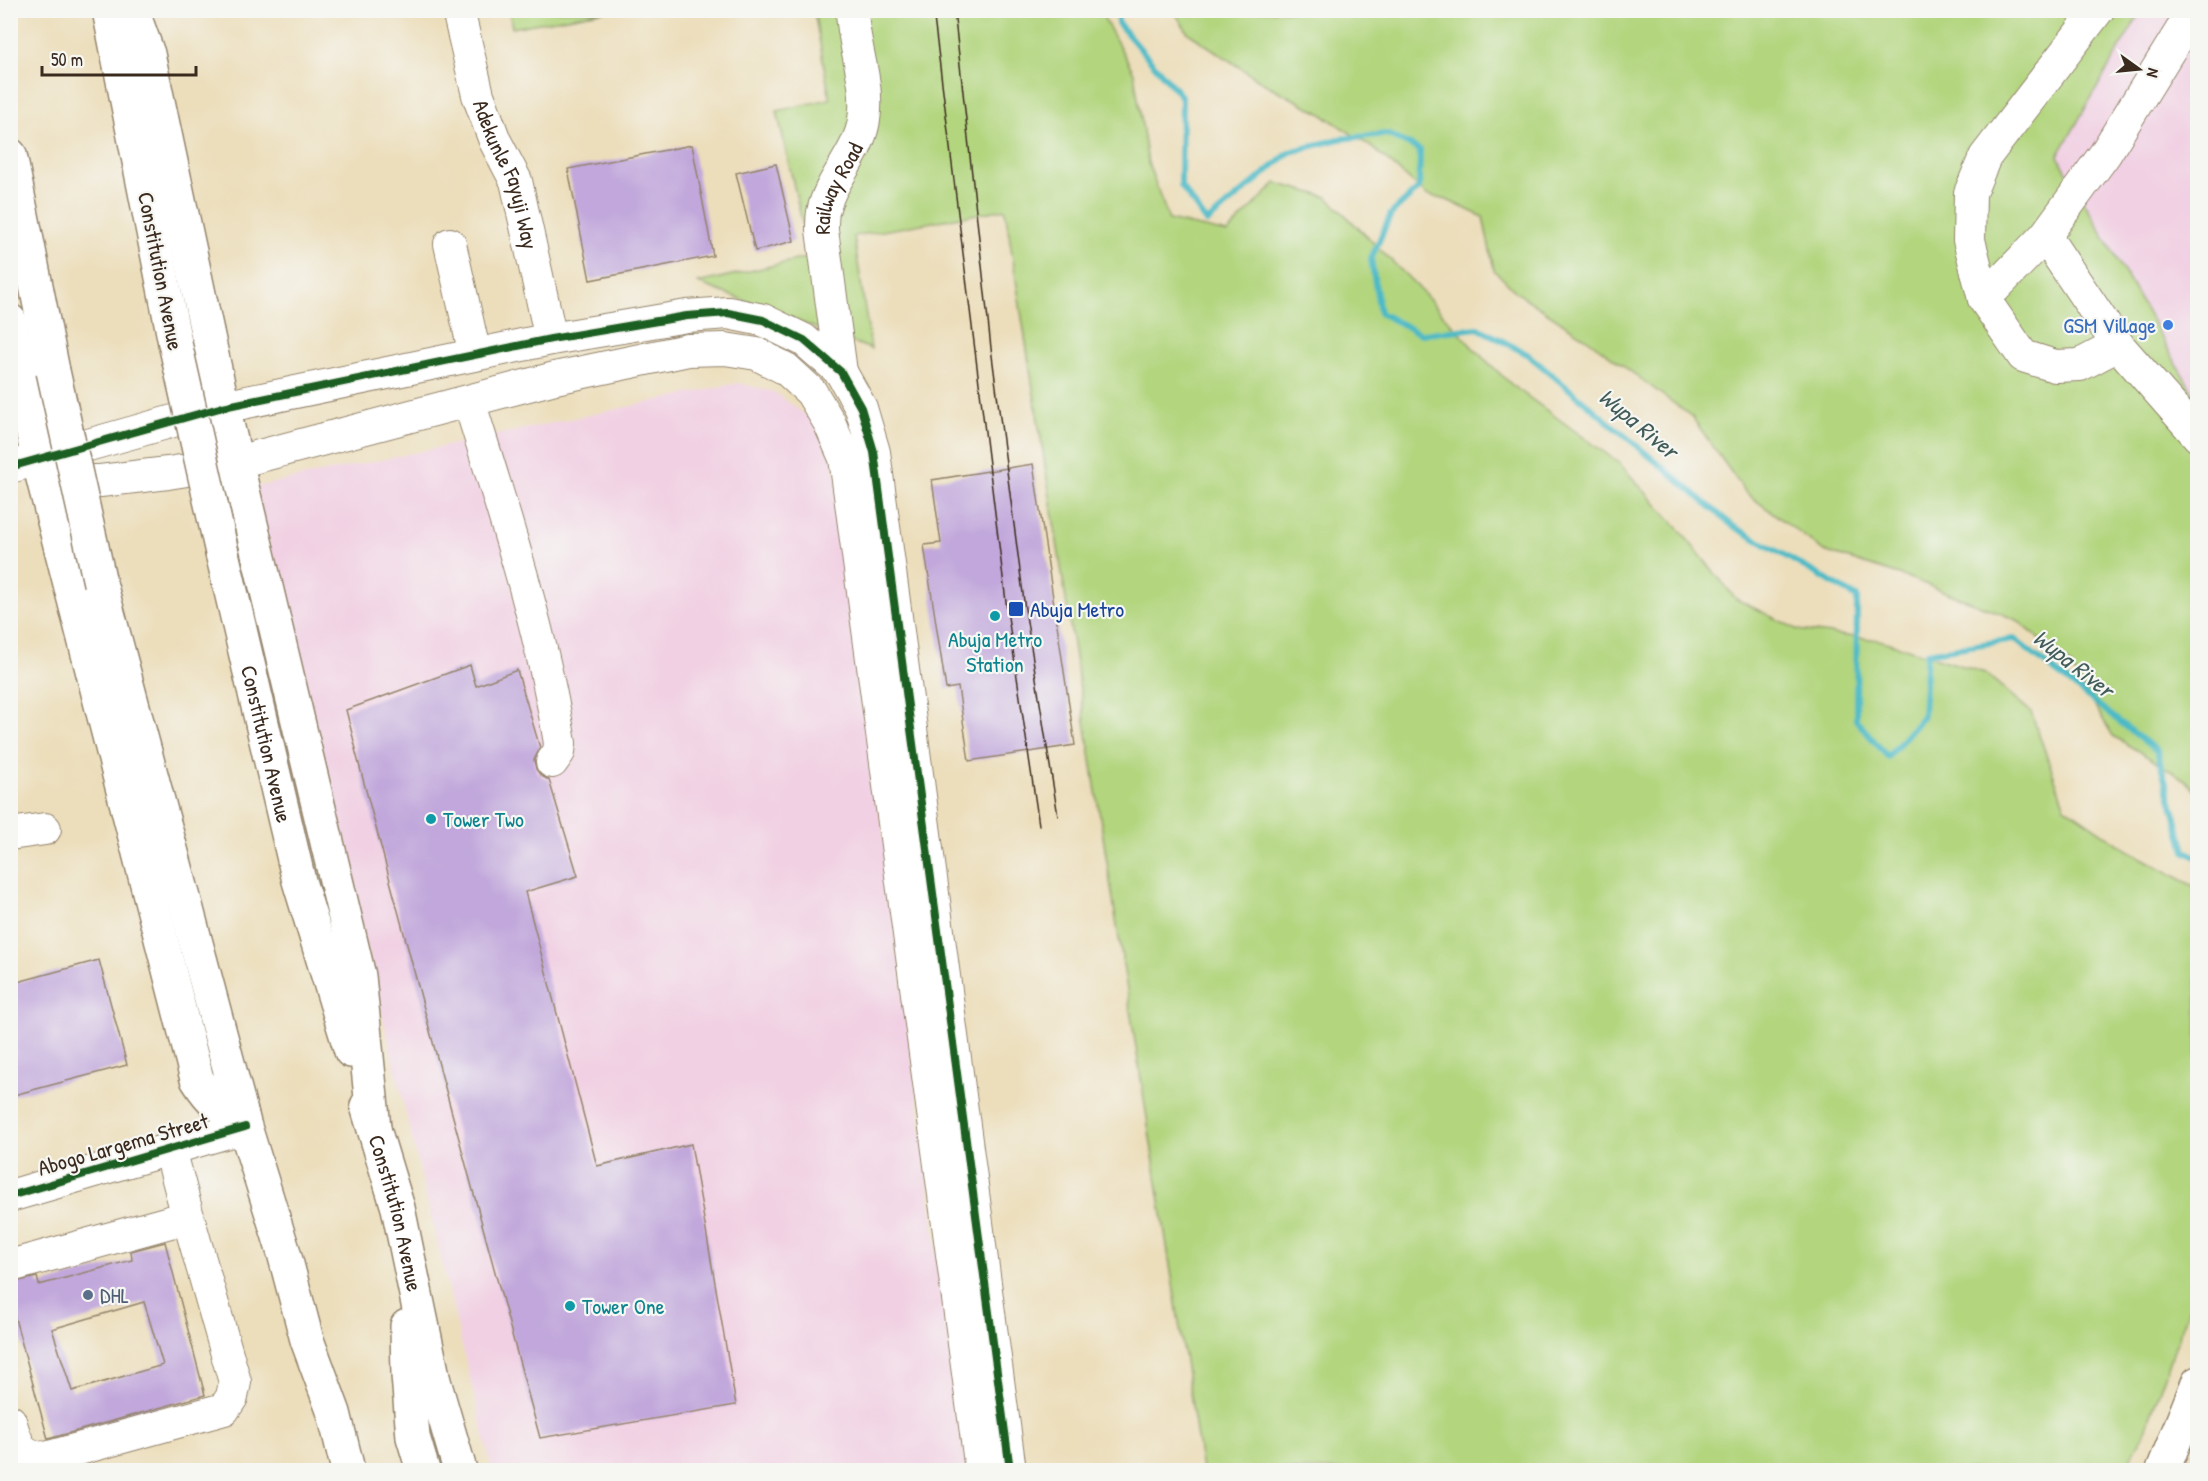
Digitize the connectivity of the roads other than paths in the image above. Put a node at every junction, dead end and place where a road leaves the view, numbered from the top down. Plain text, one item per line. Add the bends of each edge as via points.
1 (109, 10) edge
2 (132, 10) edge
3 (458, 10) edge
4 (852, 10) edge
5 (2098, 10) edge
6 (2194, 10) edge
7 (10, 155) edge
8 (2045, 236) junction
9 (450, 244) dead end
10 (1984, 298) junction
11 (10, 321) edge
12 (551, 339) junction
13 (2118, 345) junction
14 (475, 355) junction
15 (841, 372) junction
16 (469, 401) junction
17 (223, 407) junction
18 (2198, 436) edge
19 (237, 462) junction
20 (26, 470) edge
21 (552, 762) dead end
22 (45, 829) dead end
23 (10, 834) edge
24 (244, 1122) junction
25 (374, 1128) junction
26 (170, 1149) junction
27 (10, 1196) edge
28 (188, 1217) junction
29 (408, 1255) junction
30 (10, 1266) edge
31 (2198, 1383) edge
32 (334, 1413) junction
33 (10, 1420) edge
34 (348, 1470) edge
35 (369, 1470) edge
36 (423, 1470) edge
37 (460, 1470) edge
38 (981, 1470) edge
39 (1010, 1470) edge
40 (2163, 1470) edge

1 - 25 main road, Constitution Avenue, bridge via 175,343 299,881
2 - 17 main road via 148,54
3 - 12 street, Adekunle Fayuji Way via 478,95 495,141 516,181
4 - 15 street, Railway Road via 865,94 864,119 859,141 826,203 822,230
5 - 10 street via 1985,158 1970,193 1969,240
6 - 8 street via 2105,154
7 - 24 main road, bridge via 100,583
8 - 10 street
8 - 13 street
9 - 14 street
10 - 13 street via 2023,356 2055,366 2080,365
11 - 20 main road
12 - 14 street
12 - 15 street via 728,313 763,320 804,340
13 - 18 street
14 - 17 street
15 - 39 street via 861,408 874,452
16 - 19 street
16 - 21 street via 543,653 560,743
16 - 38 street via 687,350 725,349 757,354 786,369 811,392 829,422 845,458
17 - 19 main road
17 - 20 street
19 - 20 street via 100,481
19 - 25 main road via 359,976
20 - 24 main road via 197,1078 208,1095
22 - 23 street
24 - 26 street, Abogo Largema Street
24 - 32 main road via 307,1340
25 - 29 main road, Constitution Avenue
26 - 27 street, Abogo Largema Street
26 - 28 street
28 - 30 street
28 - 33 street via 235,1382 224,1409 46,1458 32,1456 18,1447
29 - 36 main road via 407,1348 413,1437
29 - 37 main road, Constitution Avenue via 434,1381
31 - 40 main road
32 - 34 main road
32 - 35 main road

